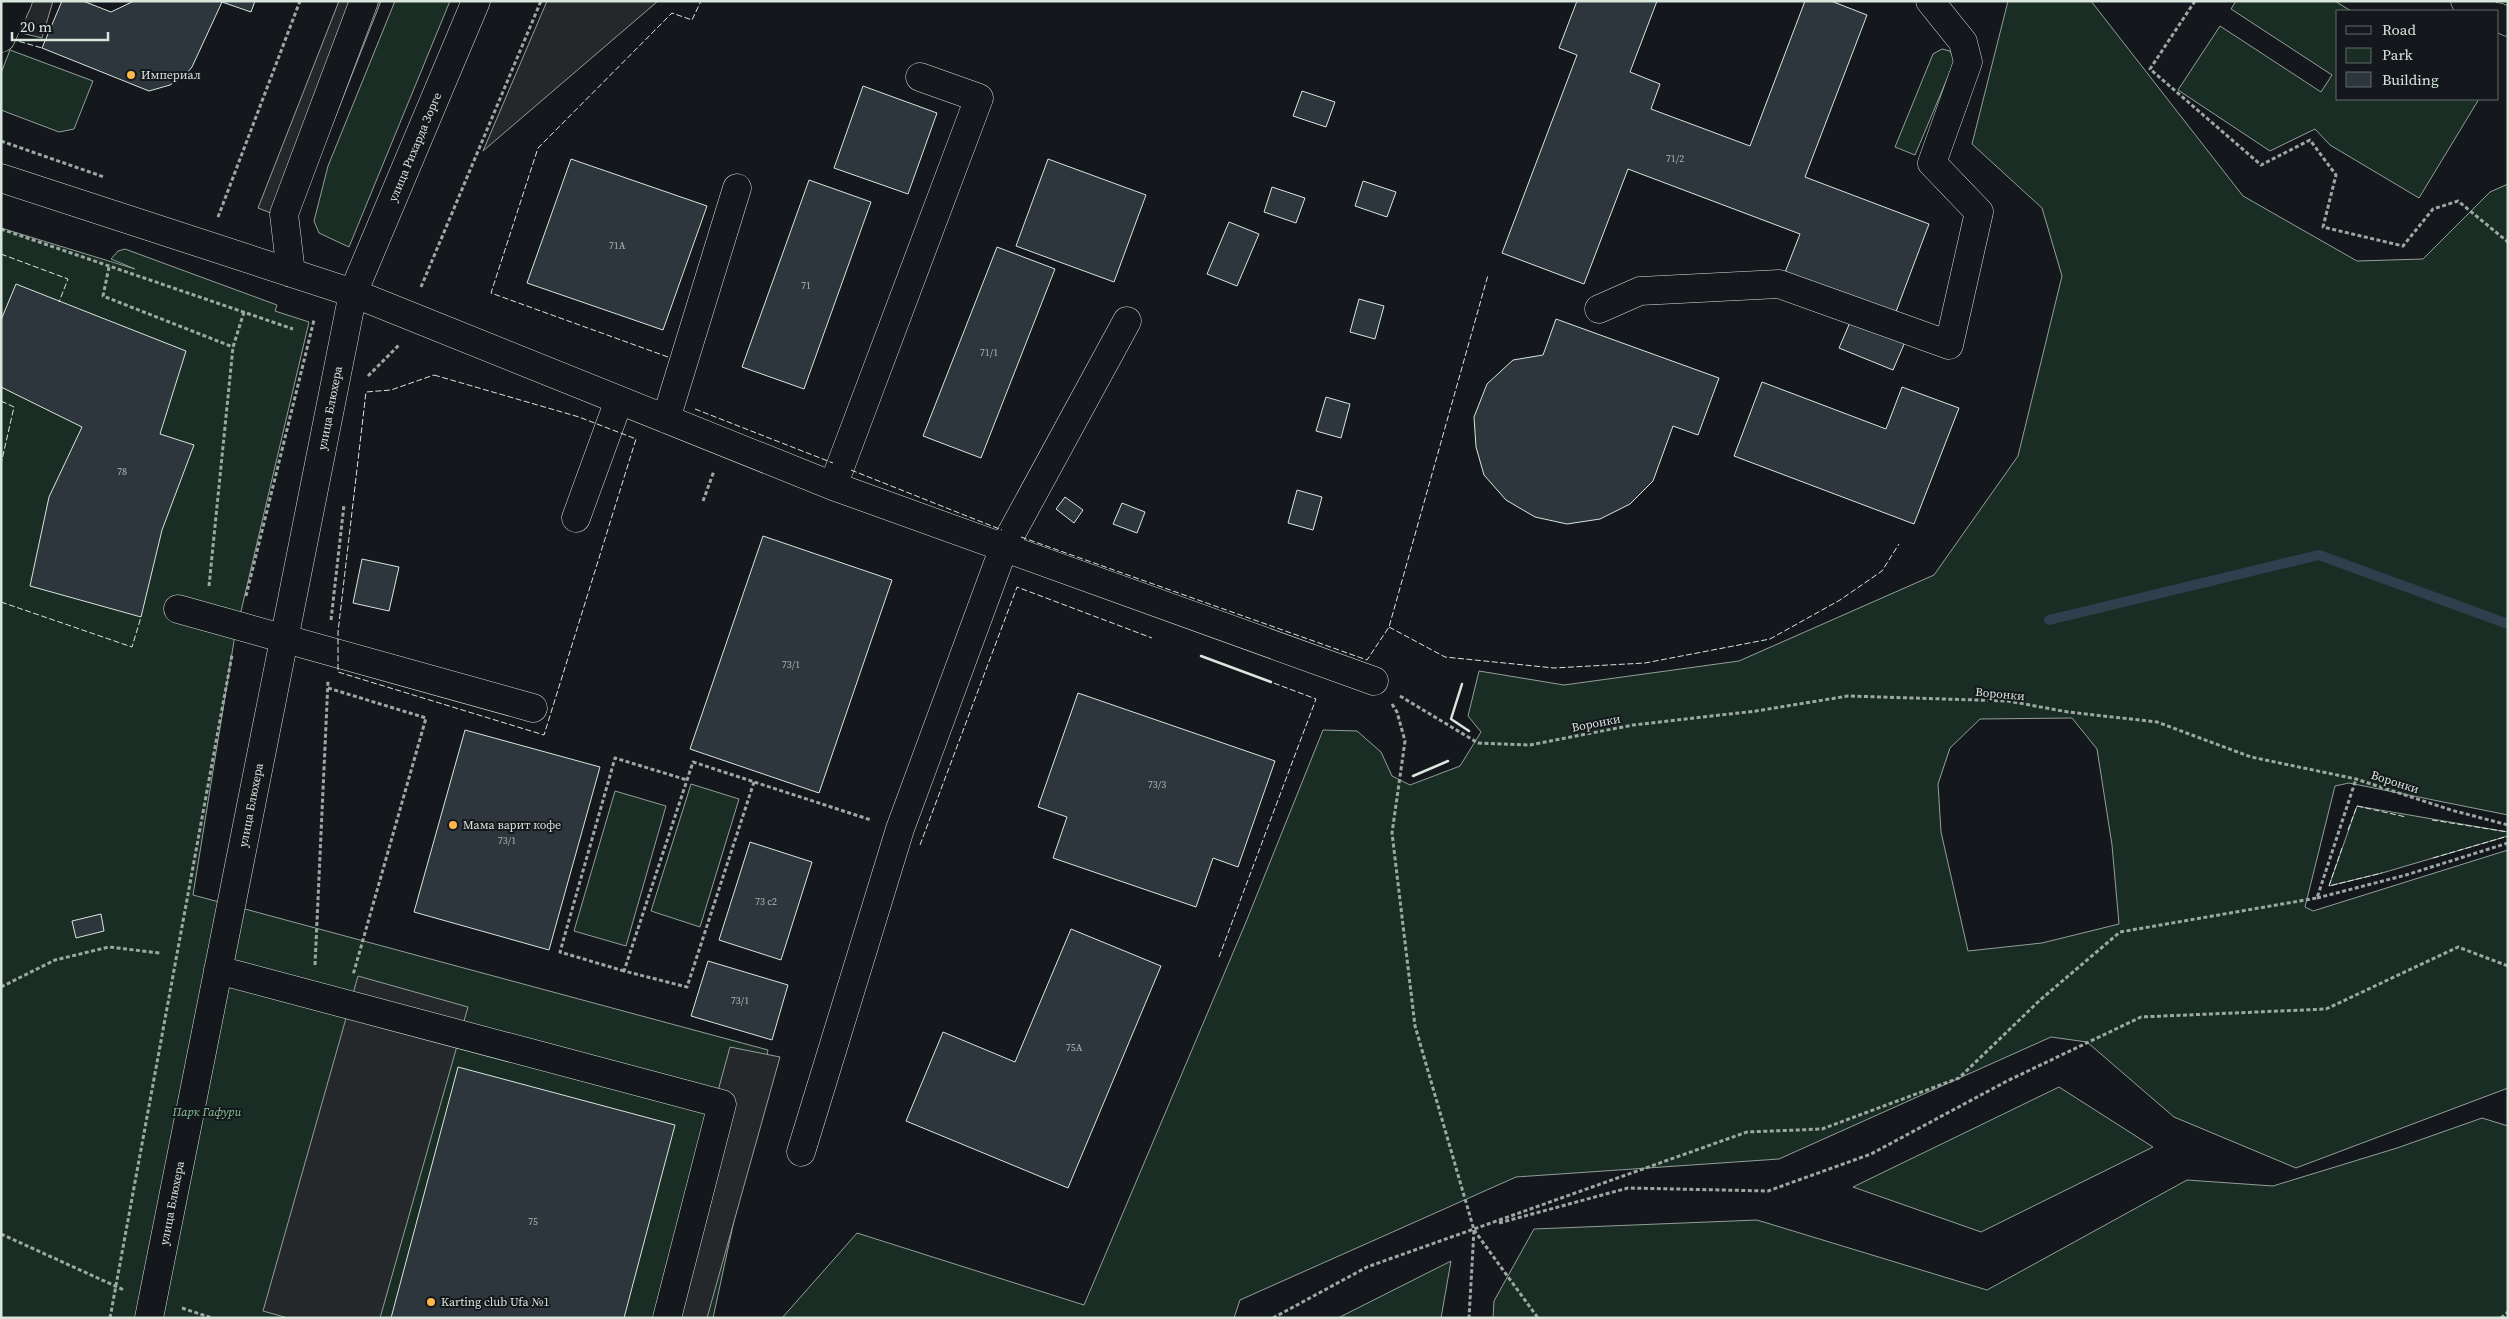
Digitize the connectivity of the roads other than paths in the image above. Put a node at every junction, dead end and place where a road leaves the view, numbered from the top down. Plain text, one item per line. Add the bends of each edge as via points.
1 (18, 1) edge
2 (364, 1) edge
3 (476, 1) edge
4 (1930, 1) edge
5 (2464, 1) edge
6 (2483, 10) edge
7 (1, 38) edge
8 (920, 77) dead end
9 (1, 178) edge
10 (737, 188) dead end
11 (291, 273) junction
12 (353, 293) junction
13 (1599, 309) dead end
14 (1127, 321) dead end
15 (619, 400) junction
16 (666, 419) junction
17 (833, 486) junction
18 (576, 518) dead end
19 (1004, 547) junction
20 (178, 609) dead end
21 (284, 638) junction
22 (1374, 681) road end
23 (533, 708) dead end
24 (218, 970) junction
25 (801, 1152) dead end
26 (151, 1308) edge
27 (667, 1318) edge

1 - 7 street
2 - 11 street via 284,214
3 - 12 street, улица Рихарда Зорге
4 - 13 street via 1963,42 1968,62 1932,163 1979,212 1949,345 1779,284 1640,292
5 - 6 street
8 - 17 street via 979,98
9 - 11 street
10 - 16 street
11 - 12 street
12 - 15 street
12 - 21 street, улица Блюхера
14 - 19 street
15 - 16 street
15 - 18 street
16 - 17 street
17 - 19 street
19 - 22 street
19 - 25 street via 900,829
20 - 21 street
21 - 23 street
21 - 24 street, улица Блюхера
24 - 26 street, улица Блюхера
24 - 27 street via 722,1104

